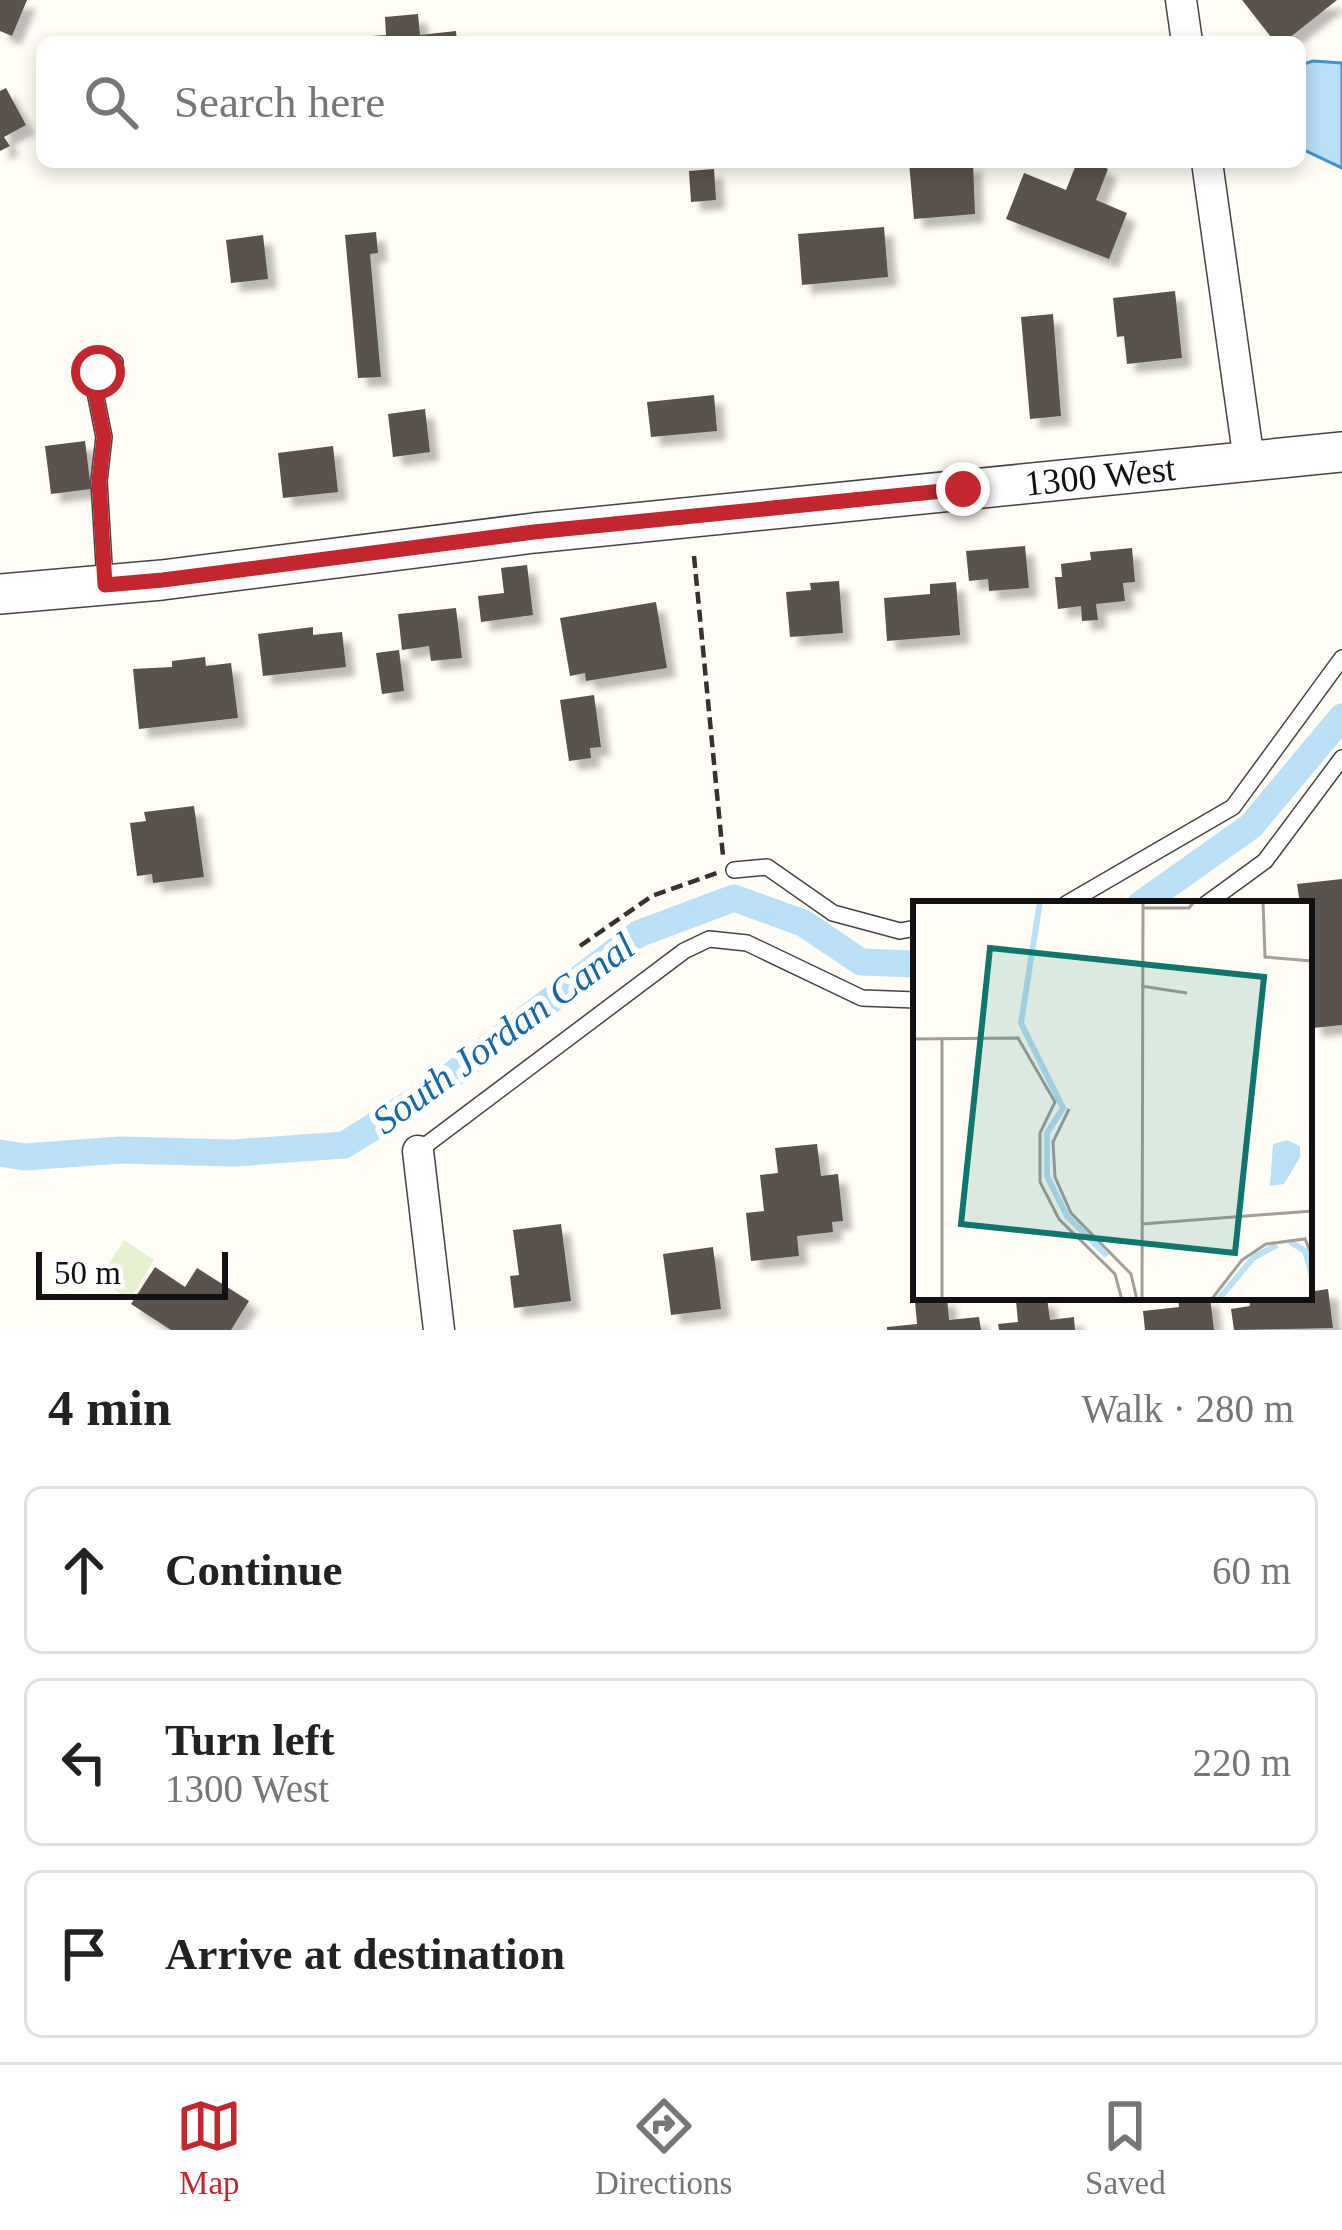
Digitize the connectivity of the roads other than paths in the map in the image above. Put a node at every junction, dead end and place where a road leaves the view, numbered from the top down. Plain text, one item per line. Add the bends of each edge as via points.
1 (1180, 0) edge
2 (1186, 36) edge
3 (1209, 168) edge
4 (115, 362) dead end
5 (1342, 452) edge
6 (1249, 461) junction
7 (105, 585) junction
8 (0, 594) edge
9 (1342, 658) edge
10 (1342, 758) edge
11 (734, 870) dead end
12 (1071, 901) edge
13 (1210, 901) edge
14 (913, 929) edge
15 (913, 1000) edge
16 (418, 1151) joint
17 (439, 1330) edge

1 - 2 street
3 - 6 street
4 - 7 lane via 98,372 94,387 104,437
5 - 6 street, 1300 West
6 - 7 street, 1300 West via 534,532
7 - 8 street, 1300 West
9 - 12 lane via 1232,807
10 - 13 lane via 1265,861
11 - 14 lane via 767,867 833,913
15 - 16 lane via 862,998 748,943 709,939
16 - 17 street

